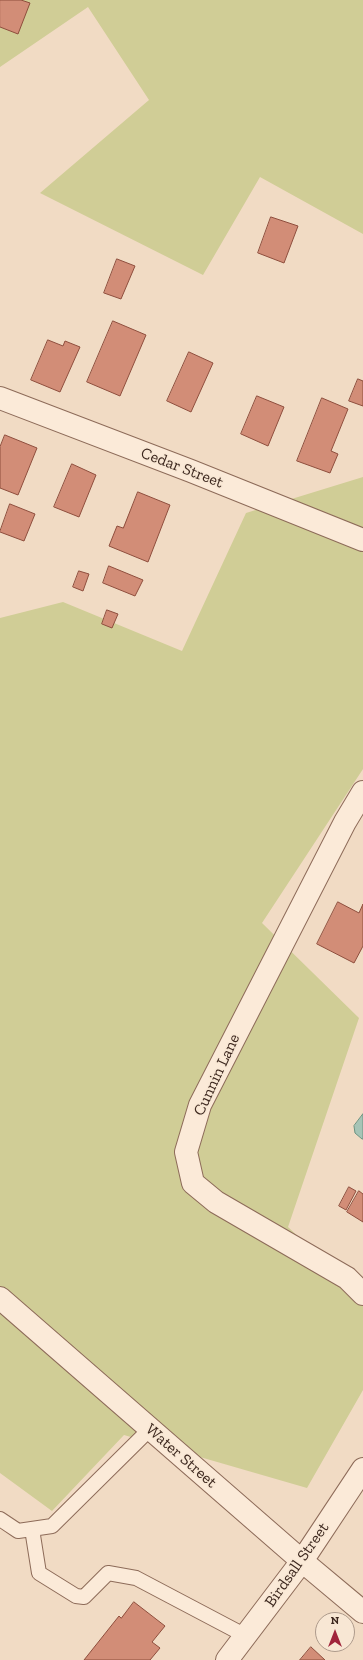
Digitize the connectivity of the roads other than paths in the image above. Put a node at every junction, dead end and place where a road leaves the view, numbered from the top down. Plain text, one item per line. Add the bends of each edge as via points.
1 (0, 398) edge
2 (363, 540) edge
3 (363, 792) edge
4 (363, 1294) edge
5 (0, 1298) edge
6 (150, 1428) junction
7 (363, 1469) edge
8 (0, 1519) edge
9 (32, 1529) junction
10 (302, 1561) junction
11 (363, 1612) edge
12 (246, 1636) junction
13 (228, 1660) edge

1 - 2 street, Cedar Street
3 - 4 street, Cunnin Lane via 345,822 200,1105 186,1152 194,1183 216,1202 347,1278
5 - 6 street, Water Street
6 - 9 lane via 52,1526
6 - 10 street, Water Street
7 - 10 street, Birdsall Street
8 - 9 lane via 18,1531
9 - 12 lane via 39,1573 76,1596 84,1598 108,1573 136,1578
10 - 11 street, Water Street
10 - 12 street, Birdsall Street
12 - 13 street, Birdsall Street

